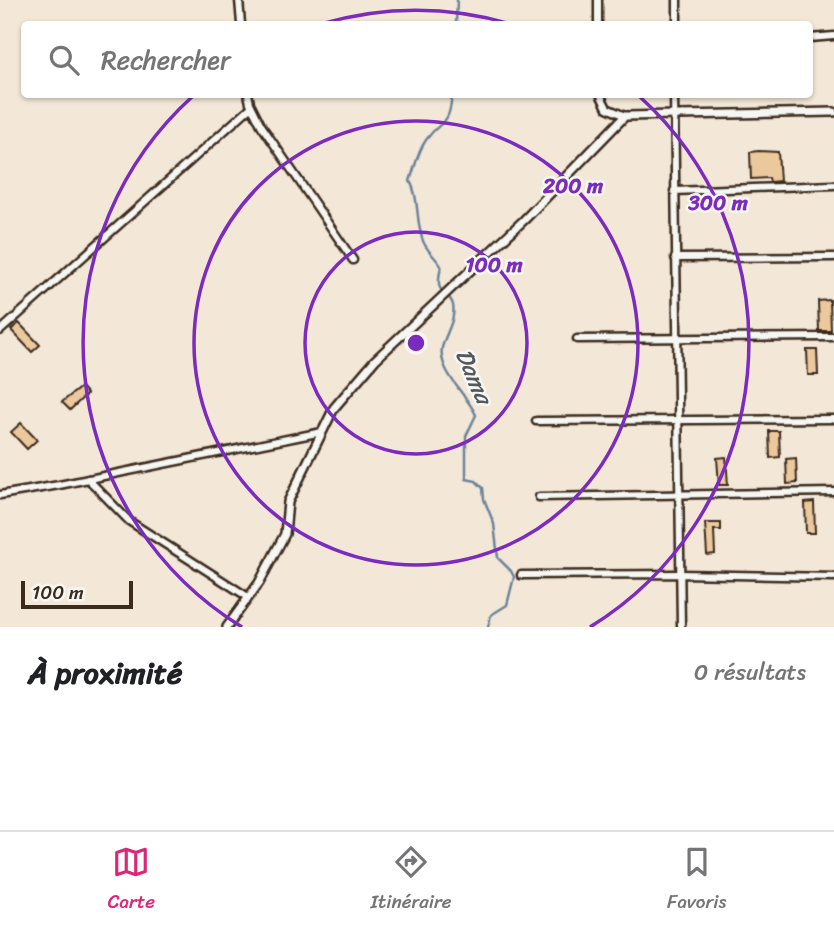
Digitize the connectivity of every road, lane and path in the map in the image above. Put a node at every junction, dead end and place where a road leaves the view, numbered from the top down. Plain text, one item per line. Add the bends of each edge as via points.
1 (239, 0) edge
2 (598, 0) edge
3 (677, 0) edge
4 (242, 21) edge
5 (598, 21) edge
6 (677, 21) edge
7 (834, 36) edge
8 (813, 38) edge
9 (249, 98) edge
10 (602, 98) edge
11 (674, 98) edge
12 (251, 107) junction
13 (834, 112) edge
14 (673, 114) junction
15 (625, 116) junction
16 (834, 185) edge
17 (674, 191) junction
18 (834, 257) edge
19 (675, 258) junction
20 (353, 260) dead end
21 (0, 331) edge
22 (834, 337) edge
23 (677, 338) junction
24 (576, 339) dead end
25 (834, 419) edge
26 (678, 420) junction
27 (536, 421) dead end
28 (322, 432) junction
29 (88, 479) junction
30 (834, 492) edge
31 (0, 495) edge
32 (679, 495) junction
33 (539, 497) dead end
34 (680, 574) junction
35 (521, 575) dead end
36 (834, 577) edge
37 (248, 597) junction
38 (227, 627) edge
39 (681, 627) edge

1 - 4 street
2 - 5 street
3 - 6 street
7 - 8 street
9 - 12 street
10 - 15 street via 607,108
11 - 14 street
12 - 20 street
12 - 21 street
13 - 14 street
14 - 15 street
14 - 17 street
15 - 28 street via 524,220 375,360 334,408
16 - 17 street
17 - 19 street
18 - 19 street
19 - 23 street
22 - 23 street
23 - 24 street
23 - 26 street
25 - 26 street
26 - 27 street
26 - 32 street
28 - 29 street
28 - 37 street via 288,502 285,534
29 - 31 street
29 - 37 street via 130,521
30 - 32 street
32 - 33 street
32 - 34 street
34 - 35 street
34 - 36 street
34 - 39 street
37 - 38 street

